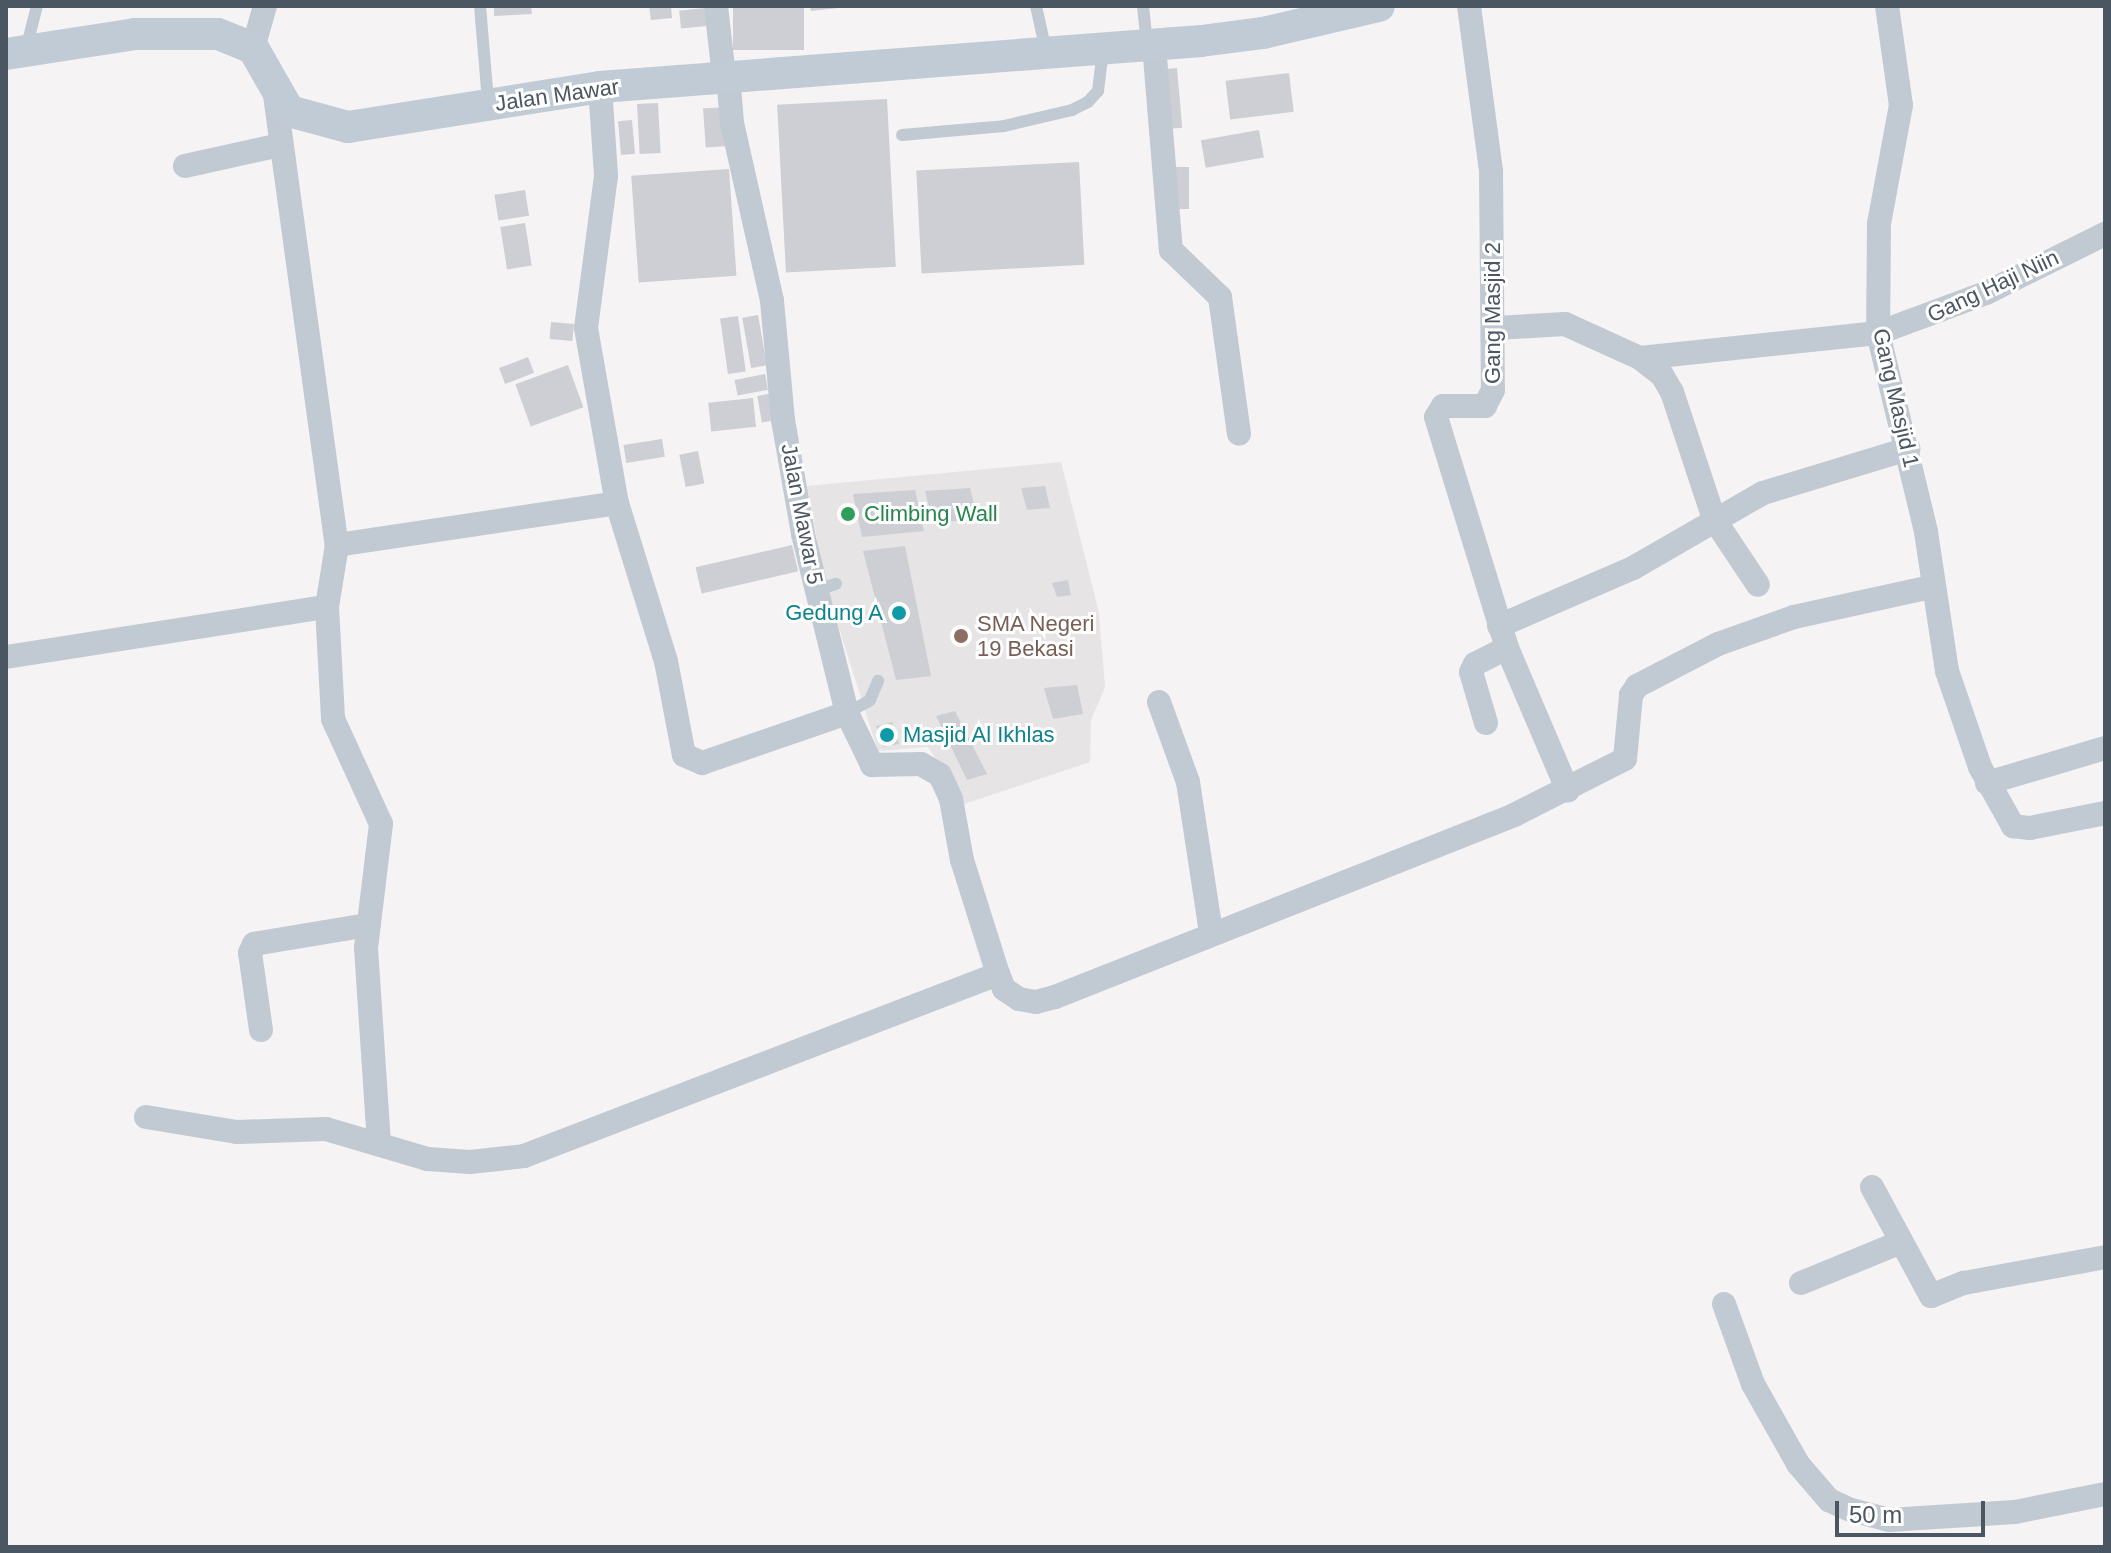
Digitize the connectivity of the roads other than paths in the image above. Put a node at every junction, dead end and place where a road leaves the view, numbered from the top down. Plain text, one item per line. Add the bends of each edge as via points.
1 (37, 6) edge
2 (265, 6) edge
3 (480, 6) edge
4 (716, 6) edge
5 (1036, 6) edge
6 (1143, 6) edge
7 (1379, 6) edge
8 (1469, 6) edge
9 (1887, 6) edge
10 (1151, 46) junction
11 (253, 48) junction
12 (1103, 48) junction
13 (16, 52) edge
14 (1046, 54) junction
15 (726, 76) junction
16 (600, 87) junction
17 (275, 95) junction
18 (488, 104) junction
19 (902, 135) dead end
20 (280, 145) junction
21 (185, 166) dead end
22 (2105, 234) edge
23 (1496, 328) junction
24 (1878, 333) junction
25 (1640, 358) junction
26 (1239, 434) dead end
27 (1908, 449) junction
28 (617, 503) junction
29 (1714, 519) junction
30 (337, 545) junction
31 (1758, 585) dead end
32 (1931, 587) junction
33 (327, 607) junction
34 (1503, 637) junction
35 (6, 657) edge
36 (878, 681) dead end
37 (1159, 702) dead end
38 (847, 713) junction
39 (1486, 723) dead end
40 (2105, 748) edge
41 (1987, 783) junction
42 (1568, 791) junction
43 (2105, 813) edge
44 (368, 925) junction
45 (1211, 932) junction
46 (998, 974) junction
47 (261, 1030) dead end
48 (146, 1117) dead end
49 (379, 1143) junction
50 (1872, 1187) dead end
51 (1899, 1243) junction
52 (2105, 1257) edge
53 (1801, 1283) dead end
54 (1724, 1304) dead end
55 (2105, 1494) edge

1 - 13 lane
2 - 11 street via 265,21
3 - 18 lane
4 - 15 street, Jalan Mawar 5
5 - 14 lane
6 - 10 lane
7 - 10 street, Jalan Mawar via 1263,33
8 - 23 street, Gang Masjid 2 via 1491,171
9 - 24 street, Gang Masjid 1 via 1901,105 1879,224
10 - 12 street, Jalan Mawar
10 - 26 street via 1171,250 1220,297
11 - 13 street via 236,38 193,31
11 - 17 street, Jalan Mawar
12 - 14 street, Jalan Mawar
12 - 19 lane via 1098,91 1072,110 1004,126
14 - 15 street, Jalan Mawar
15 - 16 street, Jalan Mawar
15 - 38 street, Jalan Mawar 5 via 767,271 783,420 826,587
16 - 18 street, Jalan Mawar
16 - 28 street via 606,176 586,328
17 - 18 street, Jalan Mawar via 302,118 348,127
17 - 20 street
20 - 21 street
20 - 30 street
22 - 24 street, Gang Haji Niin via 1973,299
23 - 25 street via 1565,324
23 - 34 street, Gang Masjid 2 via 1492,399 1485,406 1443,406 1436,417
24 - 25 street, Gang Haji Niin
24 - 27 street, Gang Masjid 1
25 - 29 street via 1662,375 1672,392
27 - 29 street via 1763,493
27 - 32 street, Gang Masjid 1
28 - 30 street
28 - 38 street via 666,661 688,760 702,763
29 - 31 street
29 - 34 street
30 - 33 street
32 - 41 street, Gang Masjid 1 via 1947,671
32 - 42 street via 1794,617 1718,644 1637,686 1631,695 1625,759
33 - 35 street
33 - 44 street via 333,719 381,824
34 - 39 street via 1471,672
34 - 42 street, Gang Masjid 2
36 - 38 lane via 870,700
37 - 45 street via 1188,782
38 - 46 street, Jalan Mawar 5 via 872,765 921,764 940,775
40 - 41 street
41 - 43 street, Gang Masjid 1 via 2009,823 2019,828
42 - 45 street
44 - 47 street via 254,944 250,953
44 - 49 street via 366,984
45 - 46 street via 1036,1002 1004,989
46 - 49 street via 524,1156 470,1162 427,1159
48 - 49 street via 237,1132 317,1128
50 - 51 street
51 - 52 street via 1931,1296 1964,1283
51 - 53 street
54 - 55 street via 1741,1356 1780,1435 1815,1486 1848,1509 1889,1520 2015,1512

